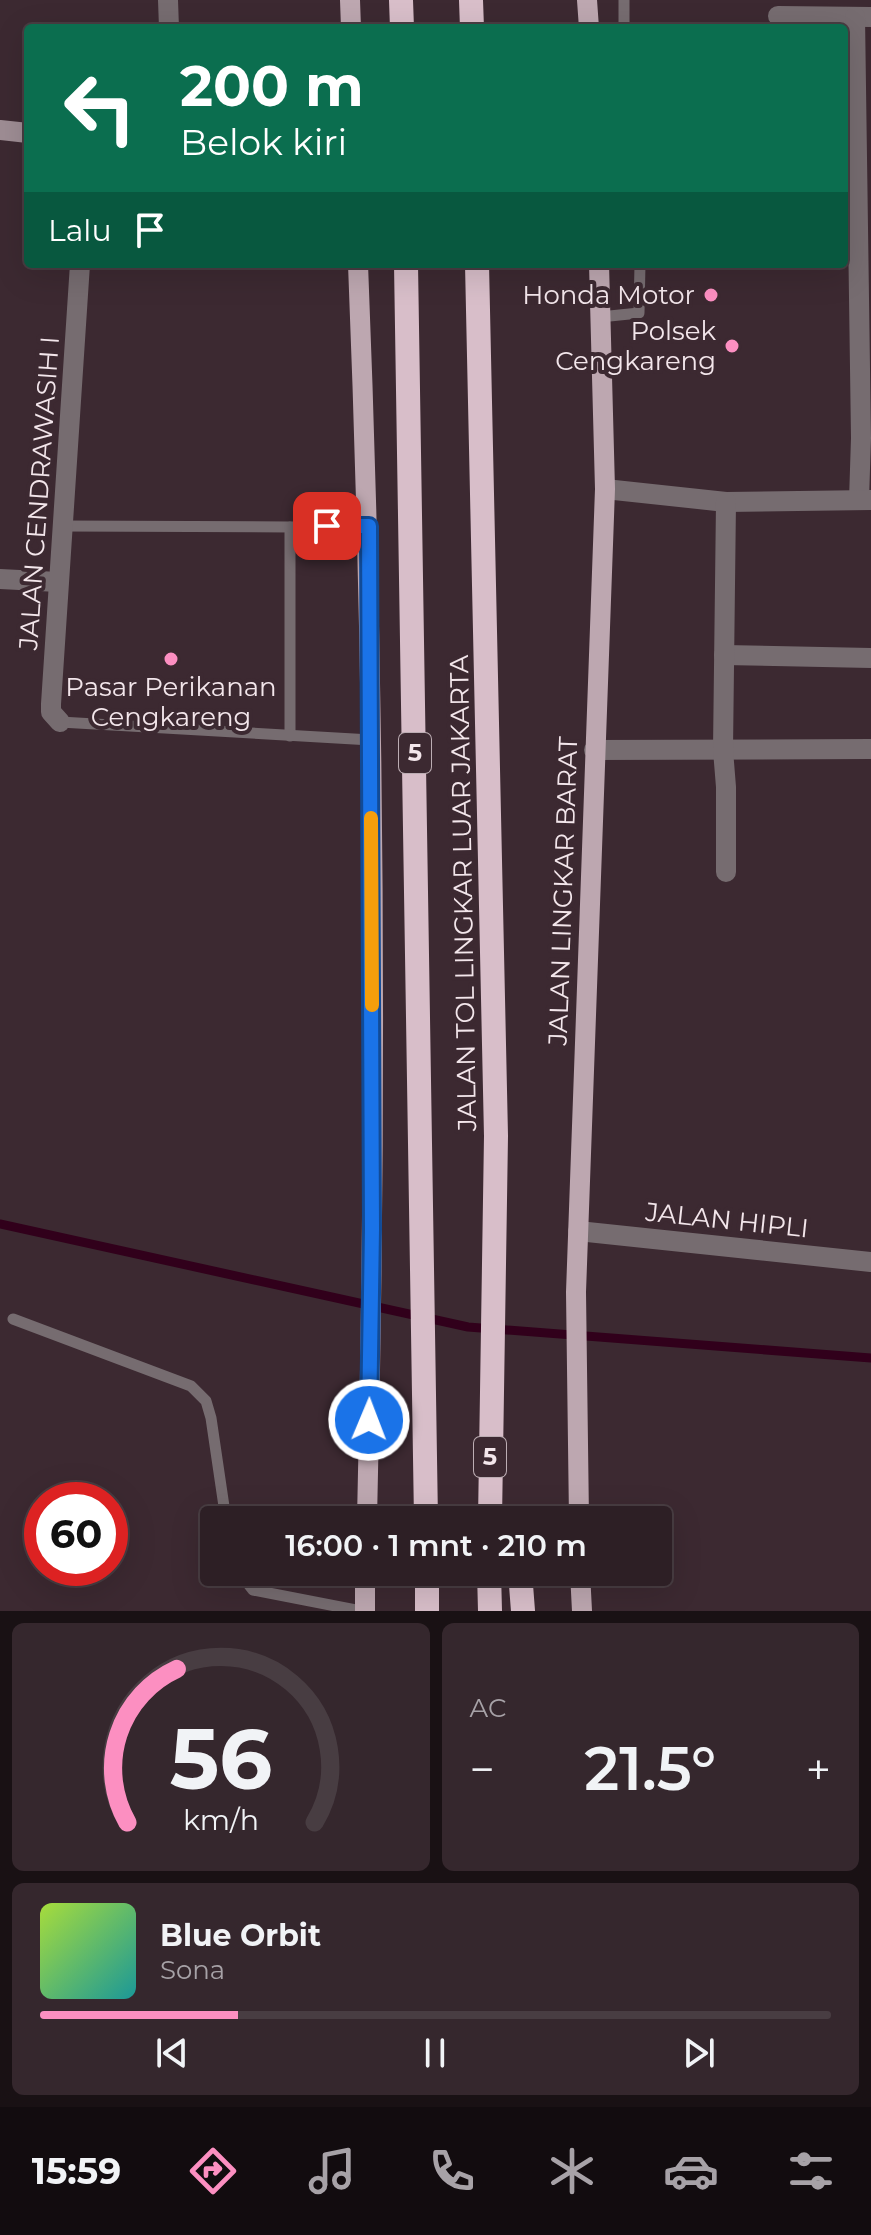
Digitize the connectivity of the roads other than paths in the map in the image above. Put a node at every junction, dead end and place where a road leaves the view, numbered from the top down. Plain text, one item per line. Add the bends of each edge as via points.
1 (168, 0) edge
2 (350, 0) edge
3 (401, 0) edge
4 (471, 0) edge
5 (587, 0) edge
6 (624, 0) edge
7 (778, 16) dead end
8 (863, 17) edge
9 (169, 24) edge
10 (351, 24) edge
11 (402, 24) edge
12 (472, 24) edge
13 (589, 24) edge
14 (624, 24) edge
15 (0, 130) edge
16 (24, 133) edge
17 (80, 268) edge
18 (358, 268) edge
19 (406, 268) edge
20 (477, 268) edge
21 (599, 268) edge
22 (640, 268) edge
23 (600, 317) junction
24 (605, 489) junction
25 (865, 500) edge
26 (726, 502) junction
27 (62, 526) junction
28 (369, 526) junction
29 (290, 527) junction
30 (0, 579) edge
31 (58, 582) junction
32 (724, 655) junction
33 (871, 658) edge
34 (60, 722) joint
35 (290, 736) junction
36 (371, 740) junction
37 (871, 749) edge
38 (594, 750) junction
39 (723, 750) junction
40 (726, 872) dead end
41 (578, 1231) junction
42 (871, 1262) edge
43 (13, 1319) dead end
44 (224, 1506) edge
45 (367, 1506) edge
46 (426, 1506) edge
47 (490, 1506) edge
48 (579, 1506) edge
49 (250, 1586) edge
50 (364, 1586) edge
51 (427, 1586) edge
52 (489, 1586) edge
53 (521, 1586) edge
54 (581, 1586) edge
55 (363, 1611) edge
56 (427, 1611) edge
57 (490, 1611) edge
58 (523, 1611) edge
59 (582, 1611) edge

1 - 9 street
2 - 10 main road
3 - 11 highway
4 - 12 highway
5 - 13 main road
6 - 14 lane
7 - 8 street
8 - 25 street
15 - 16 street
17 - 27 street, JALAN CENDRAWASIH I
18 - 28 main road
19 - 46 highway, JALAN TOL LINGKAR LUAR JAKARTA / 5
20 - 47 highway, JALAN TOL LINGKAR LUAR JAKARTA / 5 via 496,1121
21 - 23 main road, JALAN LINGKAR BARAT
22 - 23 lane via 639,313
23 - 24 main road, JALAN LINGKAR BARAT
24 - 26 street
24 - 38 main road, JALAN LINGKAR BARAT
25 - 26 street
26 - 32 street
27 - 29 lane
27 - 31 street, JALAN CENDRAWASIH I
28 - 29 lane
28 - 36 main road
29 - 35 lane
30 - 31 street
31 - 34 street, JALAN CENDRAWASIH I via 51,712
32 - 33 street
32 - 39 street
34 - 35 lane
35 - 36 lane
36 - 45 main road
37 - 39 street
38 - 39 street
38 - 41 main road, JALAN LINGKAR BARAT
39 - 40 street
41 - 42 street, JALAN HIPLI
41 - 48 main road, JALAN LINGKAR BARAT
43 - 44 lane via 191,1386 206,1401 211,1418
49 - 55 lane
50 - 55 main road
51 - 56 highway
52 - 57 highway
53 - 58 highway
54 - 59 main road

